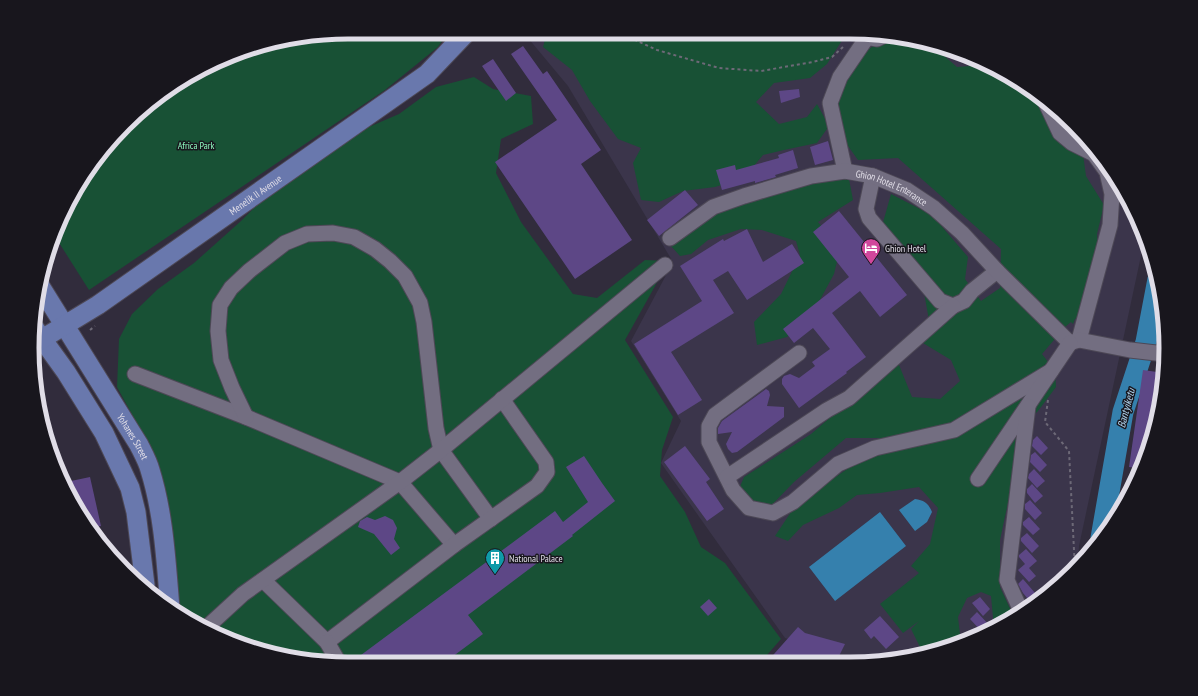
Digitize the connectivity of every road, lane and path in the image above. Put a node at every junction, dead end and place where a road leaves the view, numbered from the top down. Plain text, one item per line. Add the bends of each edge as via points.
1 (460, 39) edge
2 (633, 39) edge
3 (865, 40) edge
4 (847, 44) dead end
5 (1051, 113) edge
6 (1086, 149) edge
7 (845, 171) junction
8 (873, 176) junction
9 (1108, 178) edge
10 (670, 238) dead end
11 (665, 266) dead end
12 (997, 271) junction
13 (44, 297) edge
14 (954, 306) junction
15 (64, 325) junction
16 (40, 335) edge
17 (39, 341) edge
18 (1074, 341) junction
19 (799, 353) dead end
20 (1159, 353) edge
21 (1052, 371) junction
22 (135, 374) dead end
23 (1049, 393) dead end
24 (502, 399) junction
25 (1028, 406) junction
26 (246, 417) junction
27 (125, 422) junction
28 (104, 433) junction
29 (442, 450) junction
30 (727, 477) junction
31 (978, 478) dead end
32 (400, 482) junction
33 (491, 519) junction
34 (454, 545) junction
35 (1075, 559) edge
36 (144, 580) edge
37 (263, 580) junction
38 (169, 600) edge
39 (1019, 607) edge
40 (210, 624) edge
41 (327, 642) junction
42 (335, 656) edge

1 - 15 main road, Menelik II Avenue via 427,74 98,305
2 - 4 path via 657,50 719,68 754,70 832,57
3 - 7 lane via 840,77 830,103
5 - 6 lane via 1060,133 1072,144
7 - 8 lane, Ghion Hotel Enterance
7 - 10 lane, Ghion Hotel Enterance via 811,176 713,207
8 - 12 lane, Ghion Hotel Enterance via 907,190 934,208 962,233
8 - 14 lane via 866,209 869,218 940,301
9 - 18 lane via 1112,194 1110,225
11 - 24 lane
12 - 14 lane via 972,291 964,301
12 - 18 lane, Ghion Hotel Enterance
13 - 15 main road, Yohanes Street
14 - 30 lane via 849,398
15 - 16 main road, Menelik II Avenue
15 - 27 main road, Yohanes Street
17 - 28 main road via 70,378
18 - 20 lane
18 - 21 lane
19 - 30 lane via 715,415 712,420 708,442
21 - 25 lane
21 - 30 lane via 954,430 875,448 838,464 793,502 773,513 749,508 733,490
22 - 26 lane
23 - 35 path via 1045,422 1070,451
24 - 29 lane
24 - 33 lane via 546,462 547,472 537,486
25 - 31 lane
25 - 39 lane via 1007,580
26 - 29 lane via 221,360 218,331 220,305 249,271 285,242 307,234 333,232 354,237 390,261 405,276 420,303 436,428
26 - 32 lane
27 - 28 main road
27 - 38 main road, Yohanes Street via 150,468 164,549
28 - 36 main road via 132,494
29 - 32 lane
29 - 33 lane
32 - 34 lane
32 - 37 lane
33 - 34 lane
34 - 41 lane
37 - 40 lane via 243,594
37 - 41 lane
41 - 42 lane

